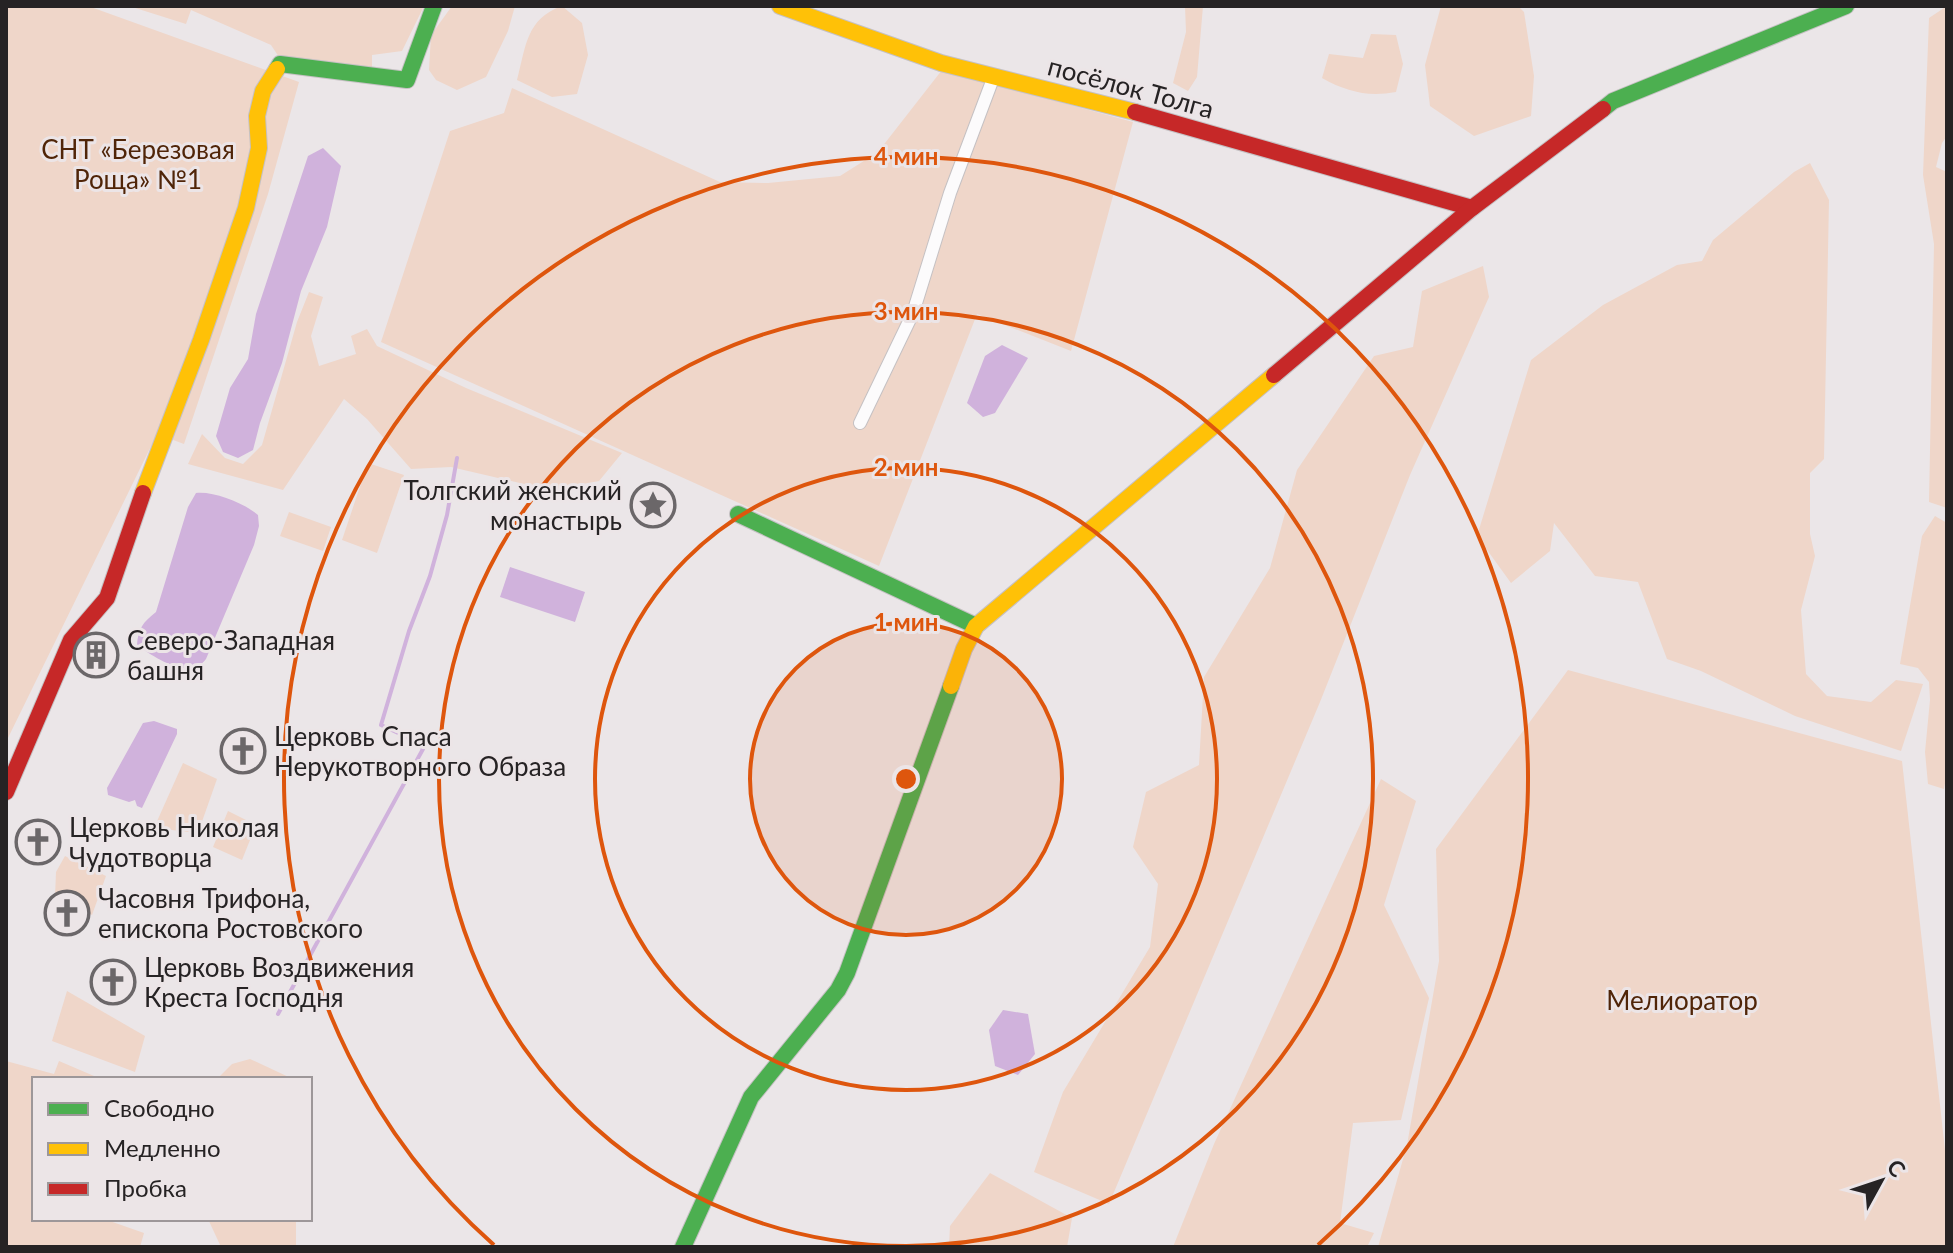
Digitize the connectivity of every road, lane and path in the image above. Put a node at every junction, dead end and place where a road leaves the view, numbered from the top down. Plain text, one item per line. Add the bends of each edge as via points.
1 (434, 6) edge
2 (780, 6) edge
3 (1846, 6) edge
4 (994, 76) junction
5 (1472, 208) junction
6 (860, 423) dead end
7 (738, 514) dead end
8 (976, 626) junction
9 (6, 792) edge
10 (683, 1247) edge

1 - 9 street via 407,80 280,64 266,83 246,208 107,598 71,640
2 - 4 street, посёлок Толга via 941,63
3 - 5 street via 1613,101
4 - 5 street, посёлок Толга
4 - 6 street via 913,313
5 - 8 street
7 - 8 street
8 - 10 street via 847,973 751,1097

